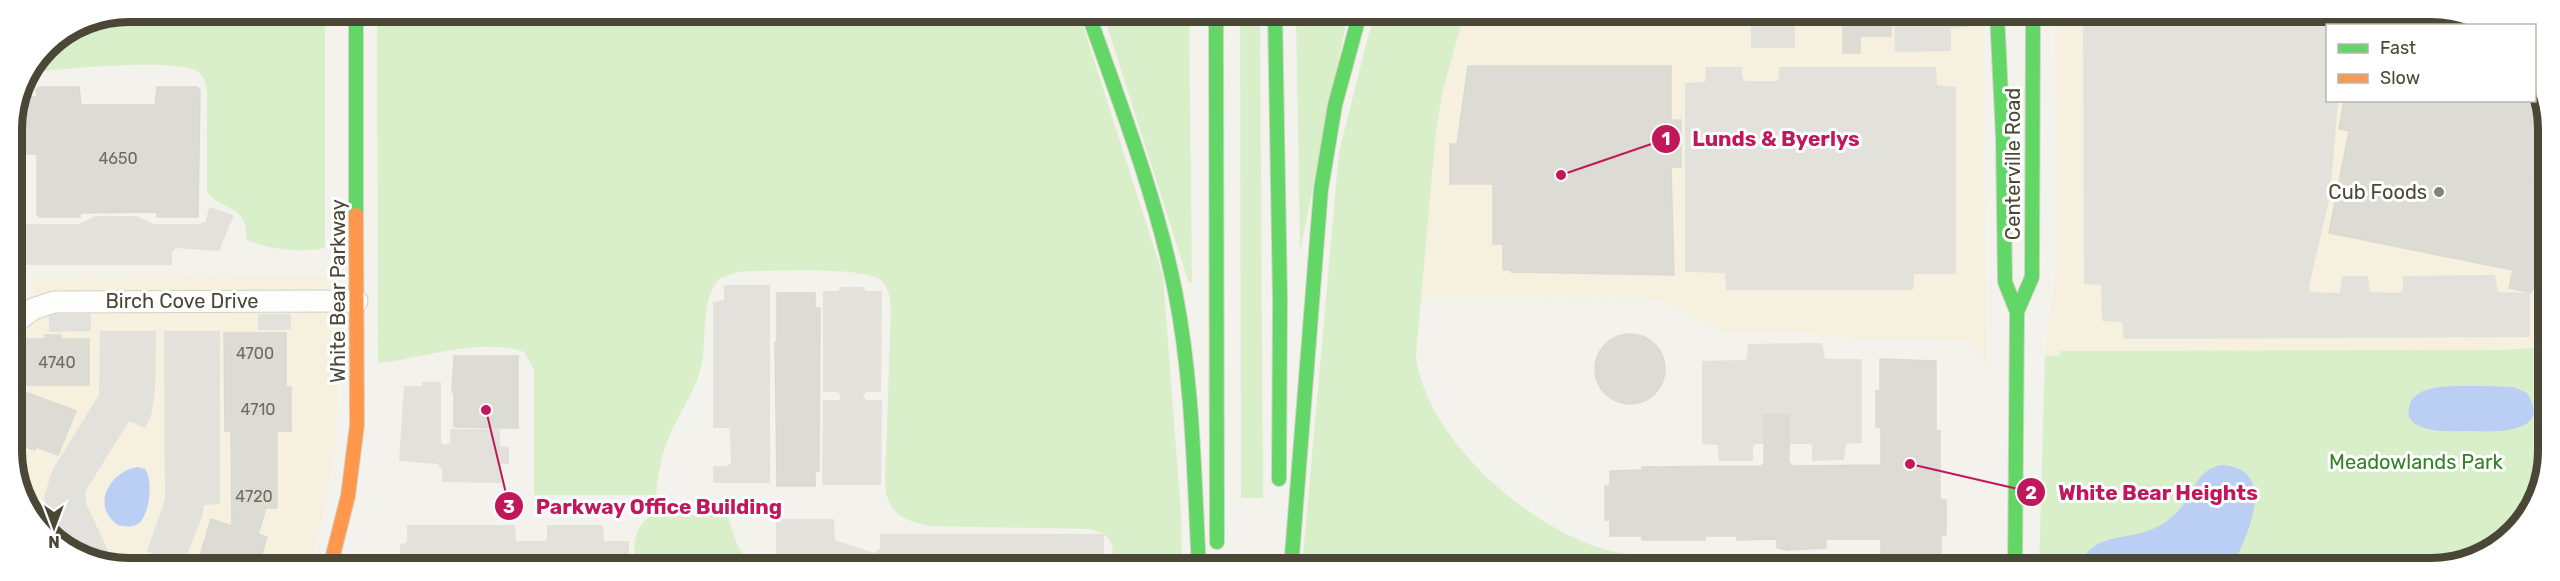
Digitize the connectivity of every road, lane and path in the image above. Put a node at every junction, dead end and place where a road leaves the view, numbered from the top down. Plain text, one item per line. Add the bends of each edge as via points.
1 (1357, 22) edge
2 (1997, 22) edge
3 (2033, 22) edge
4 (356, 23) edge
5 (1091, 23) edge
6 (1216, 23) edge
7 (1275, 23) edge
8 (357, 302) junction
9 (2017, 312) junction
10 (22, 317) edge
11 (1278, 496) dead end
12 (1216, 556) dead end
13 (333, 558) edge
14 (1198, 558) edge
15 (1292, 558) edge
16 (2015, 558) edge

1 - 15 main road via 1335,105 1321,189
2 - 9 main road, Centerville Road via 2005,282
3 - 9 main road, Centerville Road via 2032,277
4 - 8 main road, White Bear Parkway
5 - 14 main road via 1150,189 1175,292 1186,369
6 - 12 main road
7 - 11 main road via 1280,299
8 - 10 street, Birch Cove Drive via 54,302
8 - 13 main road, White Bear Parkway via 354,454
9 - 16 main road, Centerville Road

